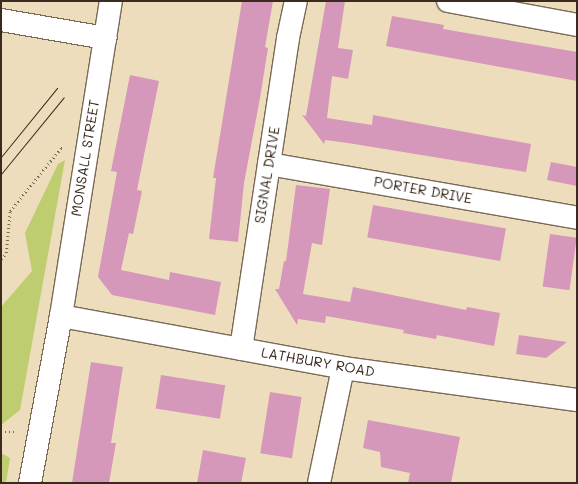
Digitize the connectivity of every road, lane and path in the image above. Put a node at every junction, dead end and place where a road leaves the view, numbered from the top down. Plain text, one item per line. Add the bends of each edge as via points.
1 (112, 1) edge
2 (296, 1) edge
3 (448, 1) edge
4 (1, 20) edge
5 (577, 25) edge
6 (105, 38) junction
7 (86, 149) junction
8 (269, 164) junction
9 (577, 218) edge
10 (1, 259) edge
11 (61, 316) junction
12 (241, 349) junction
13 (343, 368) junction
14 (577, 400) edge
15 (30, 483) edge
16 (319, 483) edge

1 - 6 street, MONSALL STREET
2 - 8 street, SIGNAL DRIVE
3 - 5 street
4 - 6 street
6 - 7 street, MONSALL STREET
7 - 10 path via 61,148 10,212 6,252
7 - 11 street, MONSALL STREET
8 - 9 street, PORTER DRIVE
8 - 12 street, SIGNAL DRIVE
11 - 12 street, LATHBURY ROAD
11 - 15 street, MONSALL STREET
12 - 13 street, LATHBURY ROAD
13 - 14 street, LATHBURY ROAD
13 - 16 street

